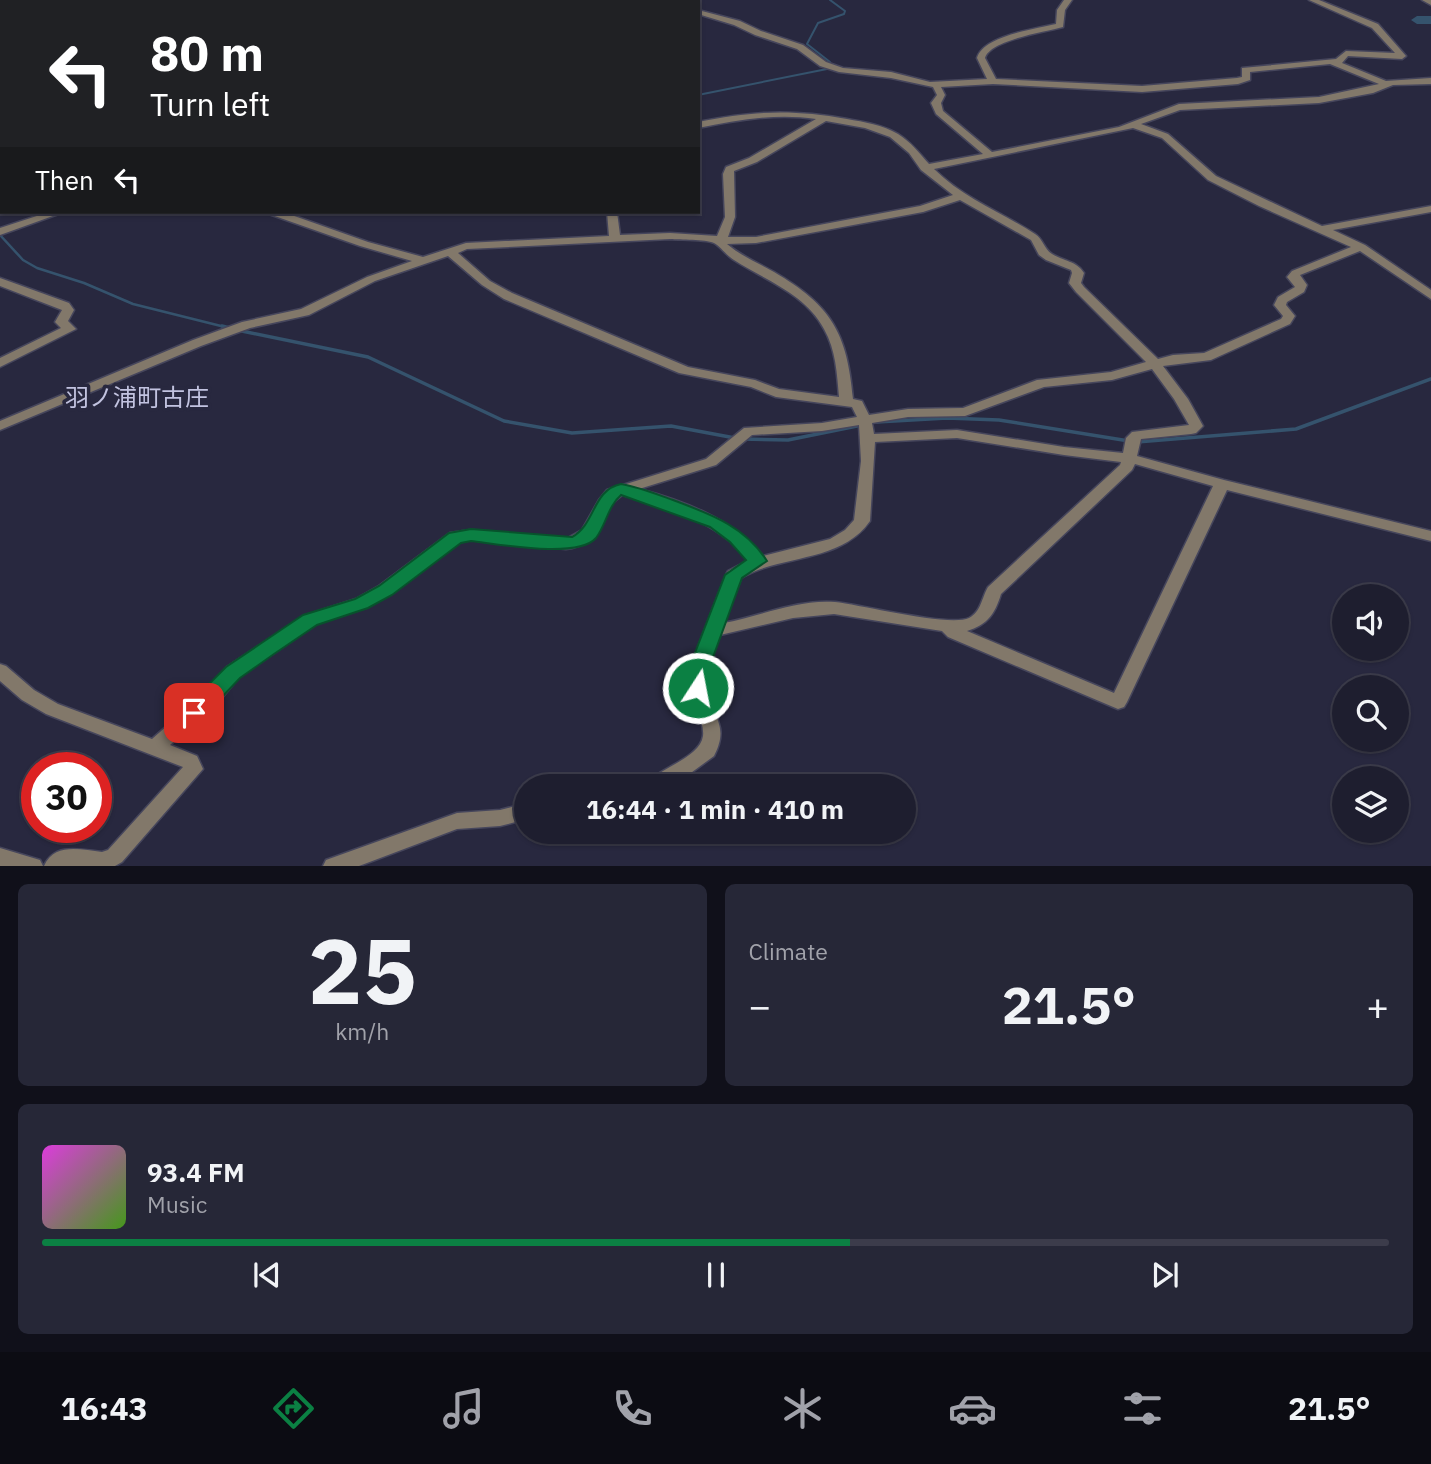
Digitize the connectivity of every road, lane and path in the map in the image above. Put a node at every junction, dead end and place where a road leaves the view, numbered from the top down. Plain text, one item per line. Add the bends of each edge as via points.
1 (1068, 0) edge
2 (1313, 0) edge
3 (1426, 0) edge
4 (1431, 3) edge
5 (700, 13) edge
6 (1332, 62) junction
7 (993, 81) junction
8 (1431, 81) edge
9 (1385, 84) junction
10 (936, 85) junction
11 (824, 118) junction
12 (700, 125) edge
13 (1133, 125) junction
14 (989, 154) junction
15 (925, 168) junction
16 (962, 197) junction
17 (1431, 209) edge
18 (53, 214) edge
19 (279, 214) edge
20 (612, 214) edge
21 (1321, 229) junction
22 (2, 232) edge
23 (615, 240) junction
24 (722, 240) junction
25 (1361, 247) junction
26 (449, 251) junction
27 (421, 260) junction
28 (0, 282) edge
29 (1431, 295) edge
30 (0, 362) edge
31 (1154, 364) junction
32 (846, 402) junction
33 (863, 419) junction
34 (0, 426) edge
35 (869, 438) junction
36 (1131, 448) junction
37 (1222, 484) junction
38 (621, 490) junction
39 (1431, 536) edge
40 (758, 561) junction
41 (947, 626) junction
42 (715, 629) junction
43 (0, 671) edge
44 (153, 749) junction
45 (676, 774) edge
46 (514, 814) edge
47 (0, 856) edge
48 (33, 866) edge
49 (54, 866) edge
50 (332, 866) edge

1 - 7 street via 1060,10 1060,25 995,43 983,51 981,58
2 - 6 street via 1375,26 1402,55 1346,53
3 - 4 street
5 - 10 street via 800,47 831,67
6 - 7 street via 1248,69 1244,72 1247,78 1238,81 1142,89
6 - 9 street
7 - 10 street
8 - 9 street
9 - 13 street via 1318,100 1179,107
10 - 14 street via 939,112
11 - 12 street via 777,113
11 - 15 street via 893,135 911,148
11 - 24 street via 730,169 730,217
13 - 14 street
13 - 21 street via 1165,136 1212,178
14 - 15 street
15 - 16 street
16 - 24 street via 923,209 756,240
16 - 31 street via 1035,238 1050,258 1075,268 1075,283 1087,300
17 - 21 street
18 - 22 street
19 - 27 street
20 - 23 street
21 - 25 street
23 - 24 street via 670,236
23 - 26 street via 466,246
24 - 32 street via 723,247 826,318 845,366
25 - 29 street
25 - 31 street via 1296,273 1293,277 1300,289 1280,305 1289,316 1286,321 1206,357
26 - 27 street
26 - 32 street via 485,283 508,296 684,370 755,384 776,393
27 - 34 street via 371,278 305,312 232,329
28 - 30 street via 65,306 68,310 61,322 70,329
31 - 33 street via 1112,376 1042,383 965,412
31 - 36 street via 1171,381 1196,426 1137,435
32 - 33 street via 857,404
33 - 35 street
33 - 38 street via 822,427 749,431 710,462
35 - 36 street via 957,434 1064,452
35 - 40 street via 858,527 813,551
36 - 37 street
36 - 41 street via 1127,467 994,591 988,610 976,623
37 - 39 street
37 - 41 street via 1118,702 954,633
38 - 40 street via 716,523
38 - 44 street via 607,498 589,535 577,542 456,537 385,590 362,603 310,620 233,672
40 - 42 street via 734,575
41 - 42 street via 820,608
42 - 45 street via 698,671 698,688 713,734 707,751
43 - 44 street via 52,709
44 - 49 street via 190,761 193,769 116,856 103,861 63,858
46 - 50 street via 457,821
47 - 48 street

